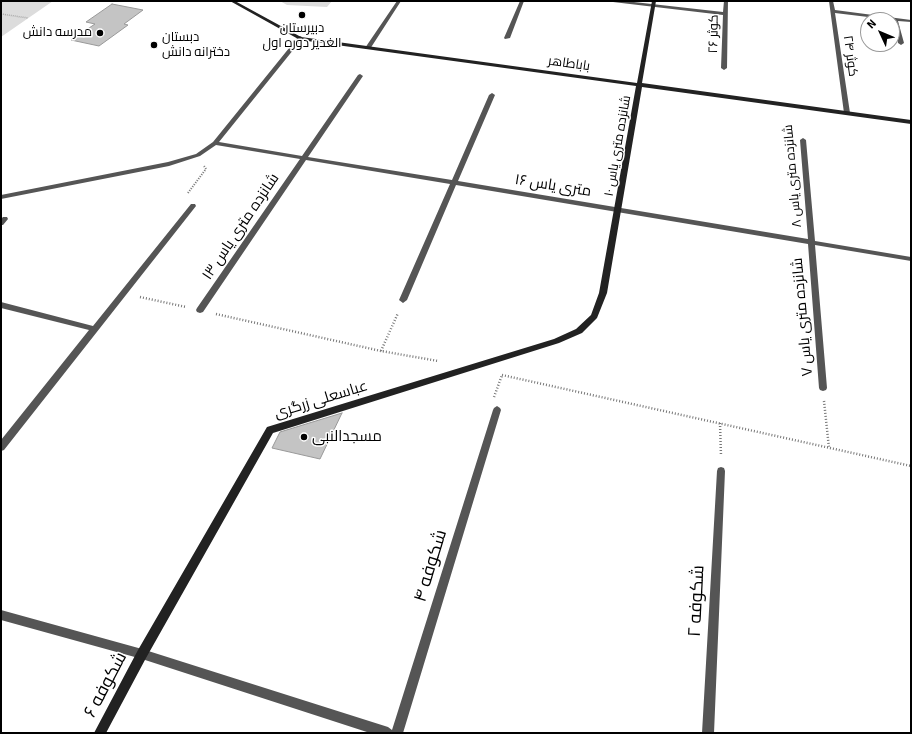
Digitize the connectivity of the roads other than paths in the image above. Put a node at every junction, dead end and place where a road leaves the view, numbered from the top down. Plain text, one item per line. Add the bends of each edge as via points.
1 (232, 1) edge
2 (399, 1) edge
3 (522, 1) edge
4 (613, 1) edge
5 (726, 1) edge
6 (831, 1) edge
7 (653, 3) edge
8 (833, 11) junction
9 (725, 14) junction
10 (860, 14) edge
11 (900, 20) edge
12 (911, 21) edge
13 (300, 38) junction
14 (507, 38) dead end
15 (900, 39) edge
16 (901, 43) dead end
17 (368, 48) junction
18 (724, 68) dead end
19 (360, 76) dead end
20 (639, 85) junction
21 (492, 95) dead end
22 (847, 113) junction
23 (911, 122) edge
24 (803, 140) dead end
25 (215, 143) junction
26 (304, 158) junction
27 (454, 183) junction
28 (1, 197) edge
29 (193, 206) road end
30 (617, 210) junction
31 (811, 242) junction
32 (911, 259) edge
33 (403, 300) road end
34 (1, 305) edge
35 (200, 310) road end
36 (95, 329) junction
37 (556, 341) joint
38 (823, 388) road end
39 (497, 410) dead end
40 (1, 447) edge
41 (721, 471) road end
42 (1, 615) edge
43 (142, 654) junction
44 (100, 733) edge
45 (388, 733) edge
46 (397, 733) edge
47 (708, 733) edge

1 - 13 street, باباطاهر
2 - 17 street
3 - 14 street
4 - 7 street
5 - 9 street, کوثر ۲۶
6 - 8 street, کوثر ۲۴
7 - 9 street
7 - 20 street
8 - 10 street
8 - 22 street, کوثر ۲۴
9 - 18 street, کوثر ۲۶
11 - 12 street
13 - 17 street, باباطاهر
13 - 25 street
15 - 16 street
17 - 20 street, باباطاهر
19 - 26 street, شانزده متری یاس ۱۳
20 - 22 street, باباطاهر
20 - 30 street, شانزده متری یاس ۱۰
21 - 27 street
22 - 23 street, باباطاهر
24 - 31 street, شانزده متری یاس ۸
25 - 26 street, ۱۶ متری یاس
25 - 28 street via 198,155 169,164
26 - 27 street, ۱۶ متری یاس
26 - 35 street, شانزده متری یاس ۱۳
27 - 30 street, ۱۶ متری یاس
27 - 33 street
29 - 36 street
30 - 31 street, ۱۶ متری یاس
30 - 37 street, شانزده متری یاس ۱۰ via 603,293 594,316 579,331
31 - 32 street, ۱۶ متری یاس
31 - 38 street, شانزده متری یاس ۷
34 - 36 street
36 - 40 street
37 - 43 street, عباسعلی زرگری via 270,430
39 - 46 street, شکوفه ۴
41 - 47 street, شکوفه ۲
42 - 43 street
43 - 44 street, شکوفه ۶
43 - 45 street

